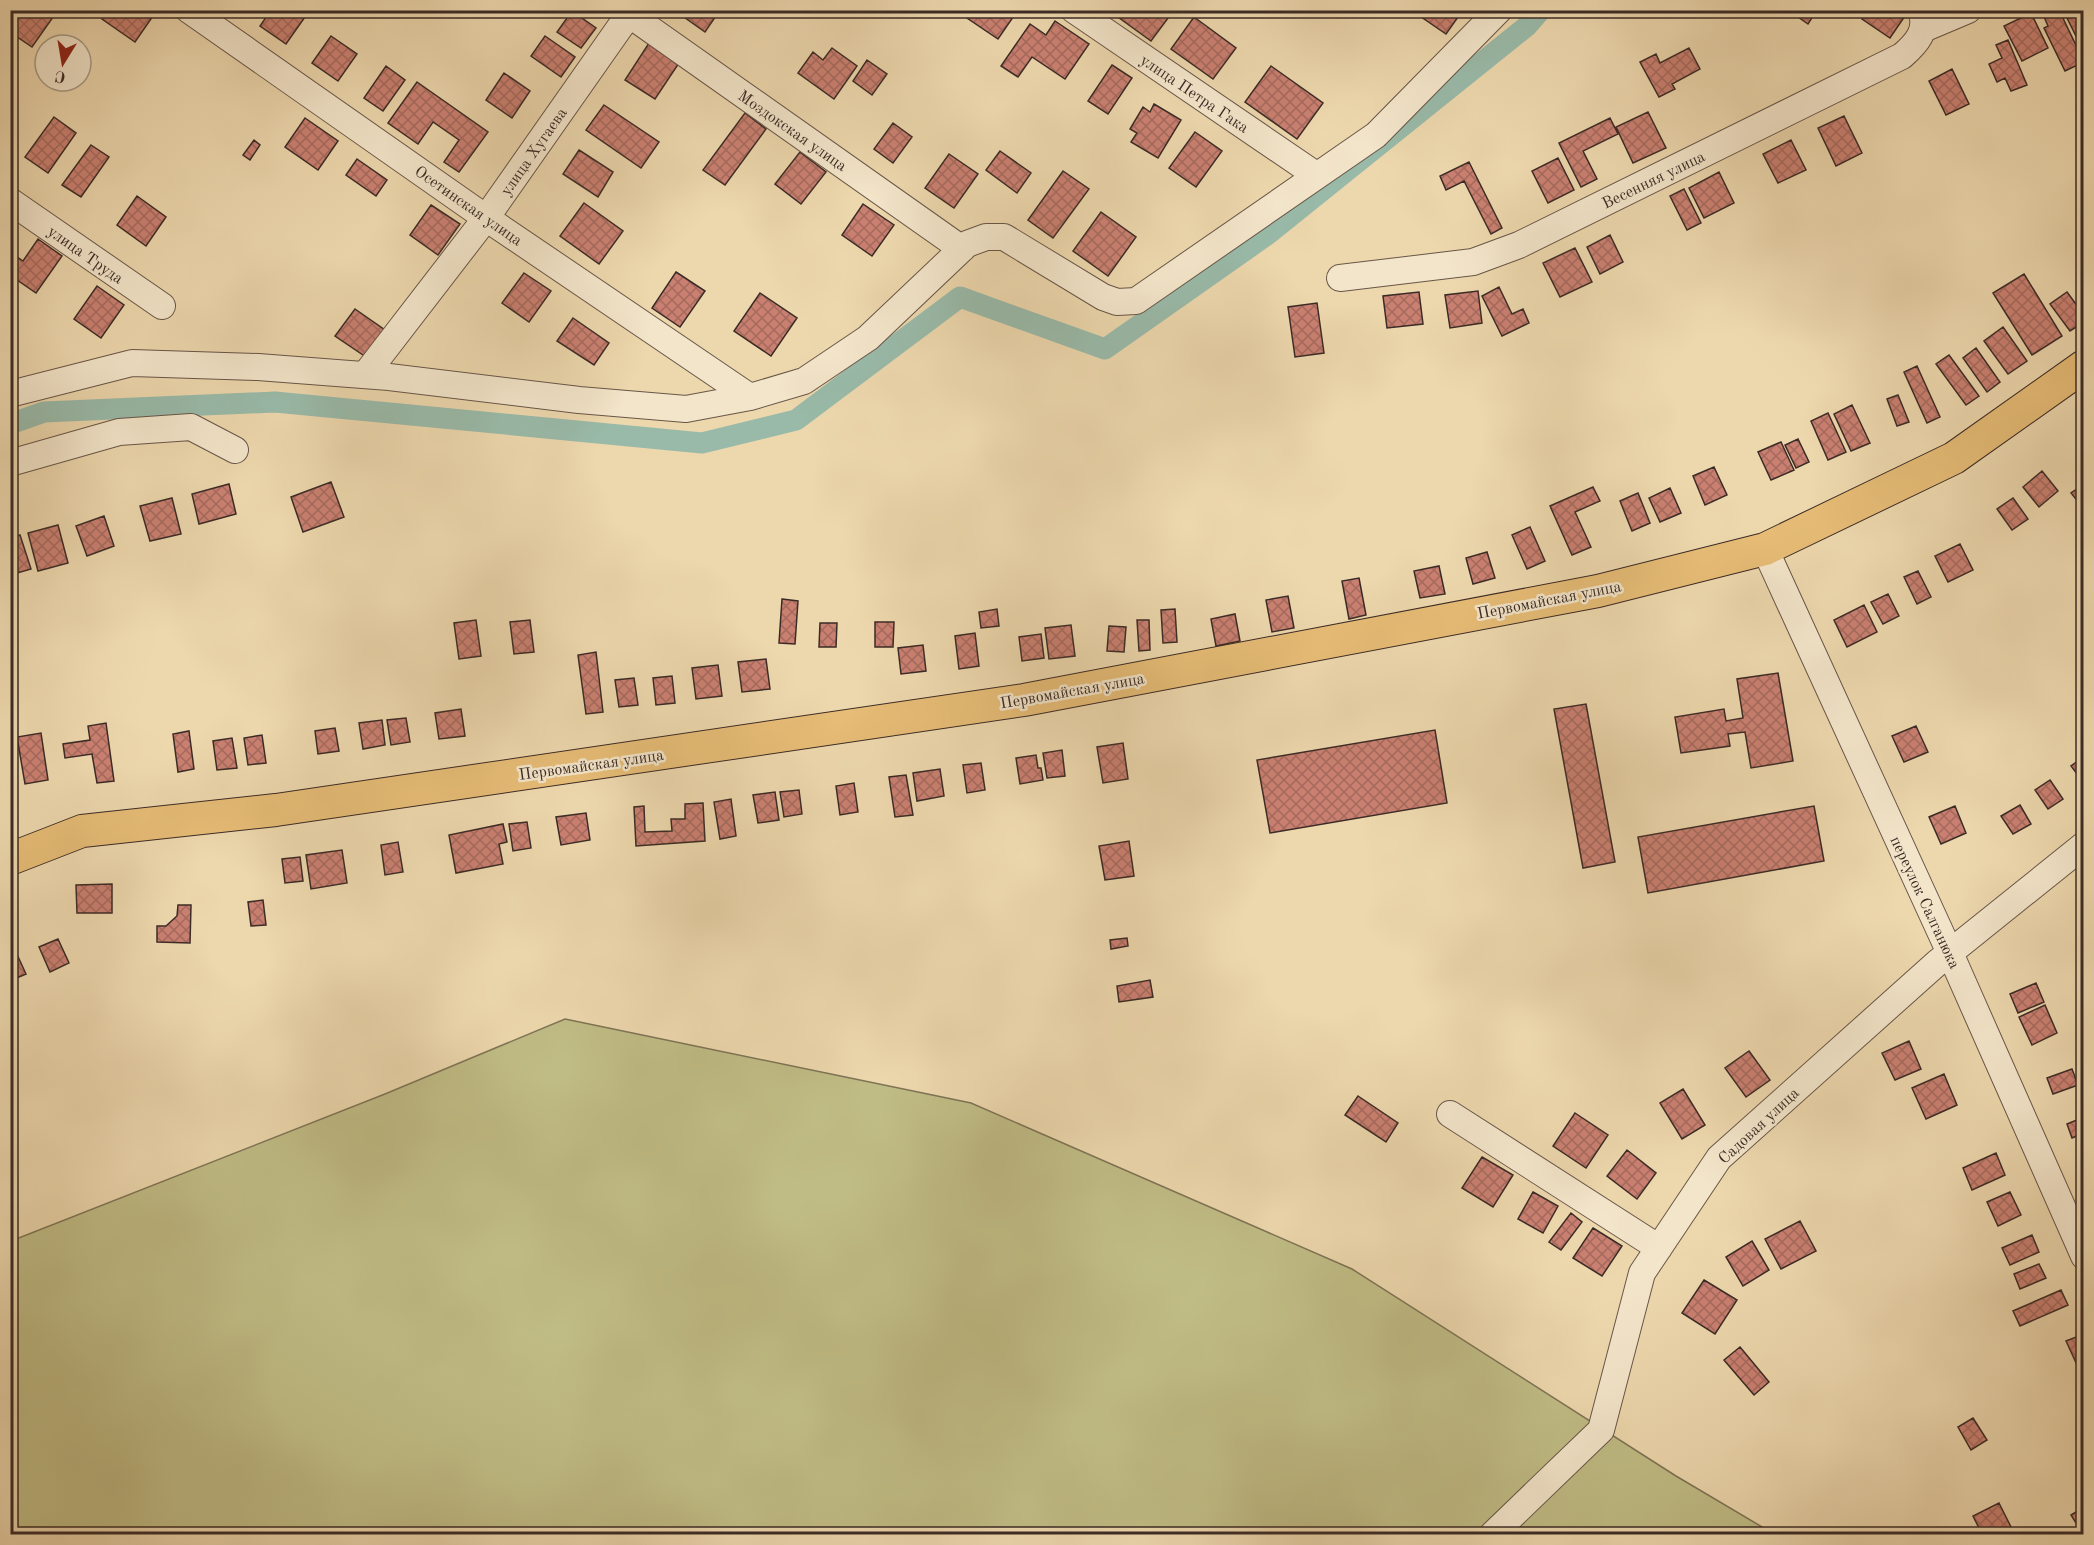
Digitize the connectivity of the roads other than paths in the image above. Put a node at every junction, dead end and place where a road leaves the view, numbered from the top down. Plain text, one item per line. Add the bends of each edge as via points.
1 (189, 10) edge
2 (1074, 10) edge
3 (1499, 10) edge
4 (1968, 10) edge
5 (628, 12) edge
6 (1922, 20) edge
7 (1316, 175) junction
8 (10, 201) edge
9 (486, 218) junction
10 (962, 249) junction
11 (1340, 278) dead end
12 (162, 306) dead end
13 (2084, 366) edge
14 (365, 375) junction
15 (10, 394) edge
16 (750, 397) junction
17 (235, 450) dead end
18 (10, 463) edge
19 (1765, 549) junction
20 (2084, 845) edge
21 (10, 859) edge
22 (1950, 953) junction
23 (1450, 1114) dead end
24 (1659, 1248) junction
25 (2084, 1256) edge
26 (1493, 1534) edge

1 - 9 street, Осетинская улица
2 - 7 street, улица Петра Гака
3 - 7 street via 1376,135
4 - 6 street
5 - 9 street, улица Хугаева
5 - 10 street, Моздокская улица
6 - 11 street, Весенняя улица via 1916,44 1902,56 1519,245 1473,261
7 - 10 street via 1136,301 1117,302 1103,297 1004,237 986,237
8 - 12 street, улица Труда
9 - 14 street, улица Хугаева
9 - 16 street, Осетинская улица
10 - 16 street via 868,338 804,381
13 - 19 main road, Первомайская улица via 1954,458
14 - 15 street via 132,363
14 - 16 street via 687,410
17 - 18 street via 191,427 119,432
19 - 21 main road, Первомайская улица via 1598,591 1024,700 276,810 82,831
19 - 22 street, переулок Салганюка
20 - 22 street, Садовая улица
22 - 24 street, Садовая улица via 1719,1158
22 - 25 street, переулок Салганюка
23 - 24 street
24 - 26 street, Садовая улица via 1642,1273 1601,1430

